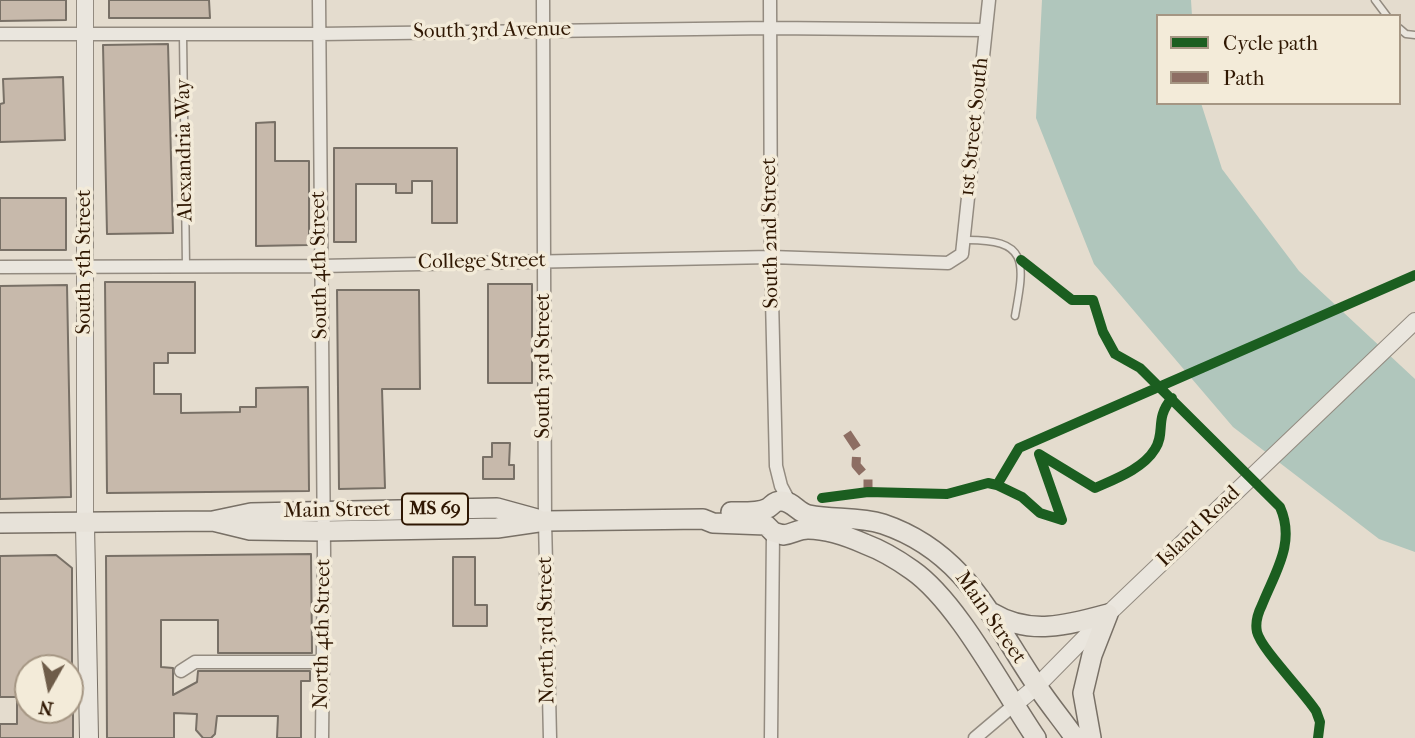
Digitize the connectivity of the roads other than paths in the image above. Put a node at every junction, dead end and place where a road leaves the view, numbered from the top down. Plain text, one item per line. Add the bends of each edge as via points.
1 (85, 0) edge
2 (319, 0) edge
3 (543, 0) edge
4 (770, 0) edge
5 (989, 0) edge
6 (770, 28) junction
7 (543, 30) junction
8 (985, 30) junction
9 (84, 33) junction
10 (183, 33) junction
11 (0, 34) edge
12 (318, 34) junction
13 (964, 240) junction
14 (962, 254) joint
15 (771, 257) junction
16 (544, 261) junction
17 (320, 266) junction
18 (0, 267) edge
19 (187, 267) junction
20 (86, 268) junction
21 (1014, 316) dead end
22 (1415, 321) edge
23 (323, 510) junction
24 (782, 518) junction
25 (213, 521) junction
26 (545, 521) junction
27 (0, 523) edge
28 (85, 523) junction
29 (323, 531) junction
30 (991, 612) junction
31 (1108, 614) junction
32 (323, 662) junction
33 (181, 671) dead end
34 (1037, 686) junction
35 (1014, 705) junction
36 (89, 738) edge
37 (322, 738) edge
38 (550, 738) edge
39 (771, 738) edge
40 (975, 738) edge
41 (1036, 738) edge
42 (1075, 738) edge
43 (1091, 738) edge

1 - 9 street, South 5th Street
2 - 12 street, South 4th Street
3 - 7 street, South 3rd Street
4 - 6 street, South 2nd Street
5 - 8 street, 1st Street South
6 - 7 street, South 3rd Avenue
6 - 8 street, South 3rd Avenue
6 - 15 street, South 2nd Street
7 - 12 street, South 3rd Avenue
7 - 16 street, South 3rd Street
8 - 13 street, 1st Street South
9 - 10 street, South 3rd Avenue
9 - 11 street, South 3rd Avenue
9 - 20 street, South 5th Street
10 - 12 street, South 3rd Avenue
10 - 19 lane, Alexandria Way
12 - 17 street, South 4th Street
13 - 14 street, 1st Street South
13 - 21 lane via 989,240 1012,249 1021,260
14 - 15 street, College Street via 948,263
15 - 16 street, College Street
15 - 24 street, South 2nd Street via 775,466
16 - 17 street, College Street
16 - 26 street, South 3rd Street
17 - 19 street, College Street
17 - 23 street, South 4th Street
18 - 20 street, College Street
19 - 20 street, College Street
20 - 28 street, South 5th Street
22 - 31 street, Island Road
23 - 25 main road, Main Street / MS 69 via 251,513
23 - 26 main road, Main Street / MS 69 via 497,508
23 - 29 street, South 4th Street
24 - 26 main road, Main Street / MS 69 via 713,514 703,519
24 - 30 main road, Main Street / MS 69 via 809,515 869,520 916,539 954,566
24 - 35 main road, Main Street / MS 69 via 842,534 913,570 951,611
24 - 39 street via 774,568
25 - 28 main road, Main Street / MS 69
25 - 29 main road, Main Street / MS 69 via 250,530
26 - 29 main road, Main Street / MS 69 via 497,528
26 - 38 street, North 3rd Street
27 - 28 main road, Main Street / MS 69
28 - 36 main road
29 - 32 street, North 4th Street
30 - 31 main road via 1014,624 1049,628
30 - 34 main road, Main Street / MS 69
31 - 34 street, Island Road
31 - 43 main road via 1083,693
32 - 33 street via 195,662
32 - 37 street, North 4th Street
34 - 35 street, Island Road
34 - 42 main road, Main Street / MS 69
35 - 40 street
35 - 41 main road, Main Street / MS 69

